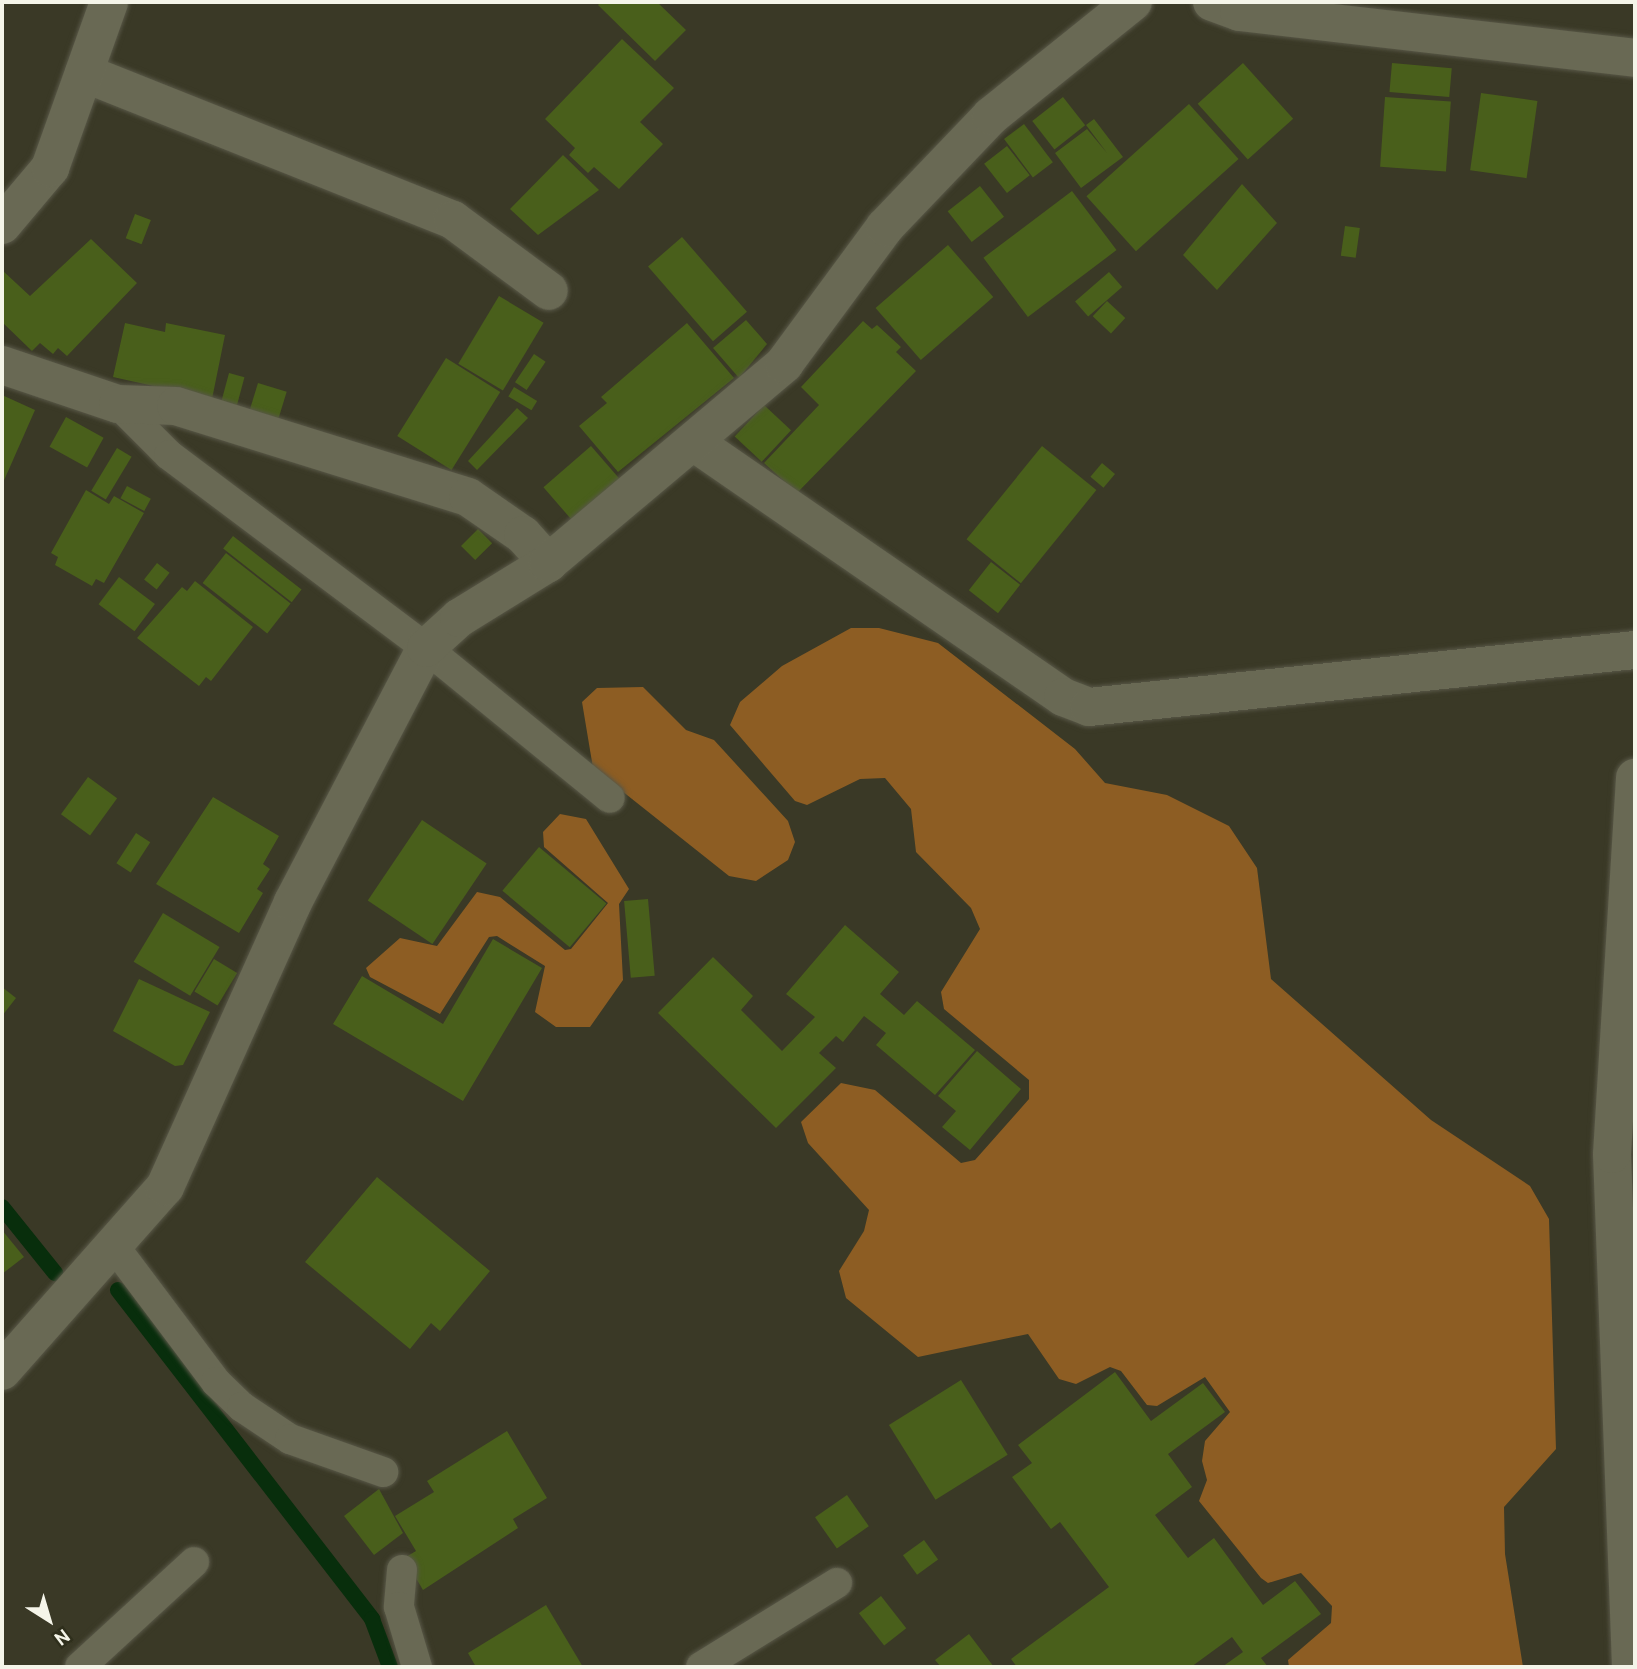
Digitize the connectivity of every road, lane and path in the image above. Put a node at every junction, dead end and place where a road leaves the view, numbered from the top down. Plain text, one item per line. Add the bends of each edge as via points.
1 (109, 2) edge
2 (1133, 2) edge
3 (1212, 2) edge
4 (1635, 58) edge
5 (84, 73) junction
6 (2, 225) edge
7 (549, 291) dead end
8 (2, 365) edge
9 (118, 404) junction
10 (695, 443) junction
11 (548, 564) junction
12 (426, 648) junction
13 (1635, 650) edge
14 (1635, 778) edge
15 (610, 798) dead end
16 (114, 1246) junction
17 (2, 1371) edge
18 (383, 1472) dead end
19 (194, 1562) dead end
20 (402, 1570) dead end
21 (837, 1583) dead end
22 (80, 1667) edge
23 (417, 1667) edge
24 (701, 1667) edge
25 (1631, 1667) edge

1 - 5 street
2 - 10 street via 991,116 885,226 784,364
3 - 4 street via 1239,12
5 - 6 street via 50,168
5 - 7 street via 453,220
8 - 9 street
9 - 11 street via 176,406 468,497 523,535
9 - 12 lane via 169,455
10 - 11 street
10 - 13 street via 1063,697 1089,707
11 - 12 street via 459,618
12 - 15 lane
12 - 16 street via 293,902 165,1187
14 - 25 street via 1612,1154
16 - 17 street
16 - 18 lane via 216,1382 242,1407 290,1438
19 - 22 lane
20 - 23 lane via 400,1607
21 - 24 lane

